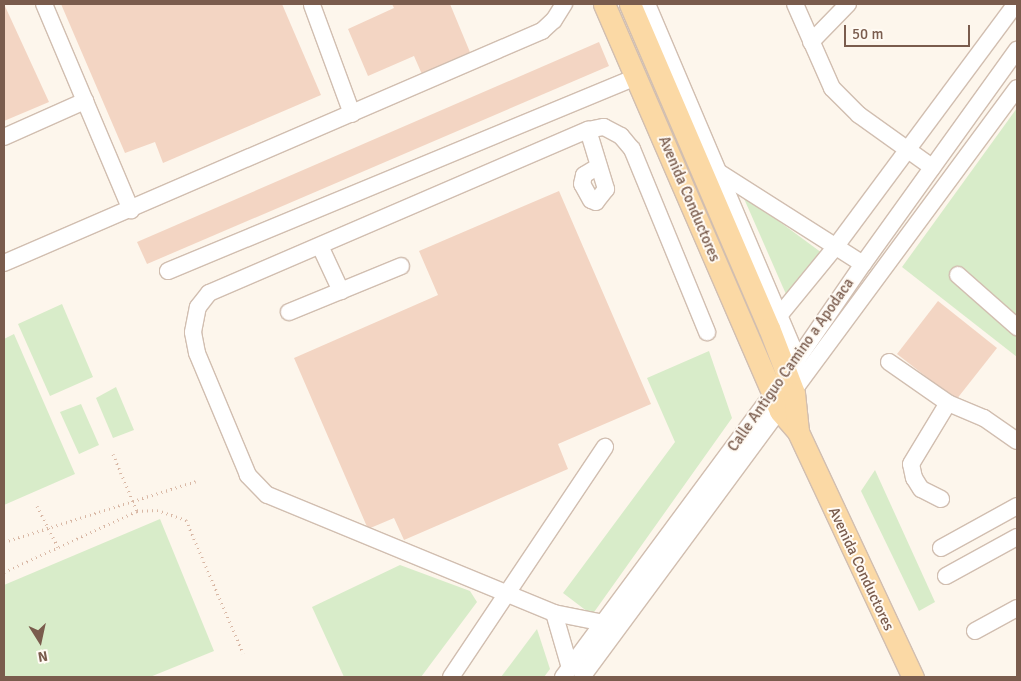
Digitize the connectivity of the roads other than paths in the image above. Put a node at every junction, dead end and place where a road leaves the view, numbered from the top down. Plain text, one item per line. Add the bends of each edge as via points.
1 (44, 4) edge
2 (312, 4) edge
3 (564, 4) edge
4 (604, 4) edge
5 (630, 4) edge
6 (647, 4) edge
7 (795, 4) edge
8 (848, 4) edge
9 (1016, 4) edge
10 (811, 42) junction
11 (1017, 50) edge
12 (636, 77) junction
13 (1017, 88) edge
14 (85, 101) junction
15 (352, 114) junction
16 (588, 130) junction
17 (4, 137) edge
18 (908, 150) junction
19 (599, 166) dead end
20 (932, 167) junction
21 (720, 173) junction
22 (131, 210) junction
23 (320, 246) junction
24 (836, 246) junction
25 (4, 263) edge
26 (862, 264) junction
27 (401, 266) dead end
28 (168, 271) dead end
29 (958, 276) dead end
30 (340, 291) junction
31 (289, 312) dead end
32 (774, 322) junction
33 (1017, 328) edge
34 (707, 332) dead end
35 (889, 362) dead end
36 (793, 376) junction
37 (776, 403) junction
38 (948, 403) junction
39 (798, 432) junction
40 (1017, 442) edge
41 (605, 447) dead end
42 (941, 498) dead end
43 (1017, 506) edge
44 (1017, 537) edge
45 (941, 548) dead end
46 (946, 576) dead end
47 (507, 594) junction
48 (1017, 608) edge
49 (554, 613) junction
50 (604, 623) junction
51 (975, 631) dead end
52 (572, 674) edge
53 (451, 677) edge
54 (913, 677) edge

1 - 14 street
2 - 15 street
3 - 15 street via 542,31
4 - 12 main road, Avenida Conductores
5 - 32 main road, Avenida Conductores
6 - 21 street
7 - 10 street
8 - 10 street
9 - 18 street
10 - 18 street via 832,88 859,115
11 - 20 street, Calle Antiguo Camino a Apodaca
12 - 28 street
12 - 37 main road, Avenida Conductores
13 - 36 street, Calle Antiguo Camino a Apodaca
14 - 17 street
14 - 22 street
15 - 22 street
16 - 19 street
16 - 23 street
16 - 34 street via 604,127 613,130 632,150
18 - 20 street
18 - 24 street
20 - 26 street, Calle Antiguo Camino a Apodaca
21 - 24 street
21 - 32 street
22 - 25 street
23 - 30 street
23 - 47 street via 209,293 198,307 193,332 197,353 248,475 274,499
24 - 26 street
24 - 32 street
26 - 36 street, Calle Antiguo Camino a Apodaca
27 - 30 street
29 - 33 street
30 - 31 street
32 - 36 main road, Avenida Conductores
35 - 38 street
36 - 37 street, Calle Antiguo Camino a Apodaca
36 - 39 main road, Avenida Conductores
37 - 39 main road, Avenida Conductores
37 - 50 street, Calle Antiguo Camino a Apodaca
37 - 52 street, Calle Antiguo Camino a Apodaca
38 - 40 street via 984,418
38 - 42 street via 911,464 921,489
39 - 54 main road, Avenida Conductores
41 - 47 street
43 - 45 street
44 - 46 street
47 - 49 street
47 - 53 street
48 - 51 street
49 - 50 street
49 - 52 street
50 - 52 street, Calle Antiguo Camino a Apodaca

